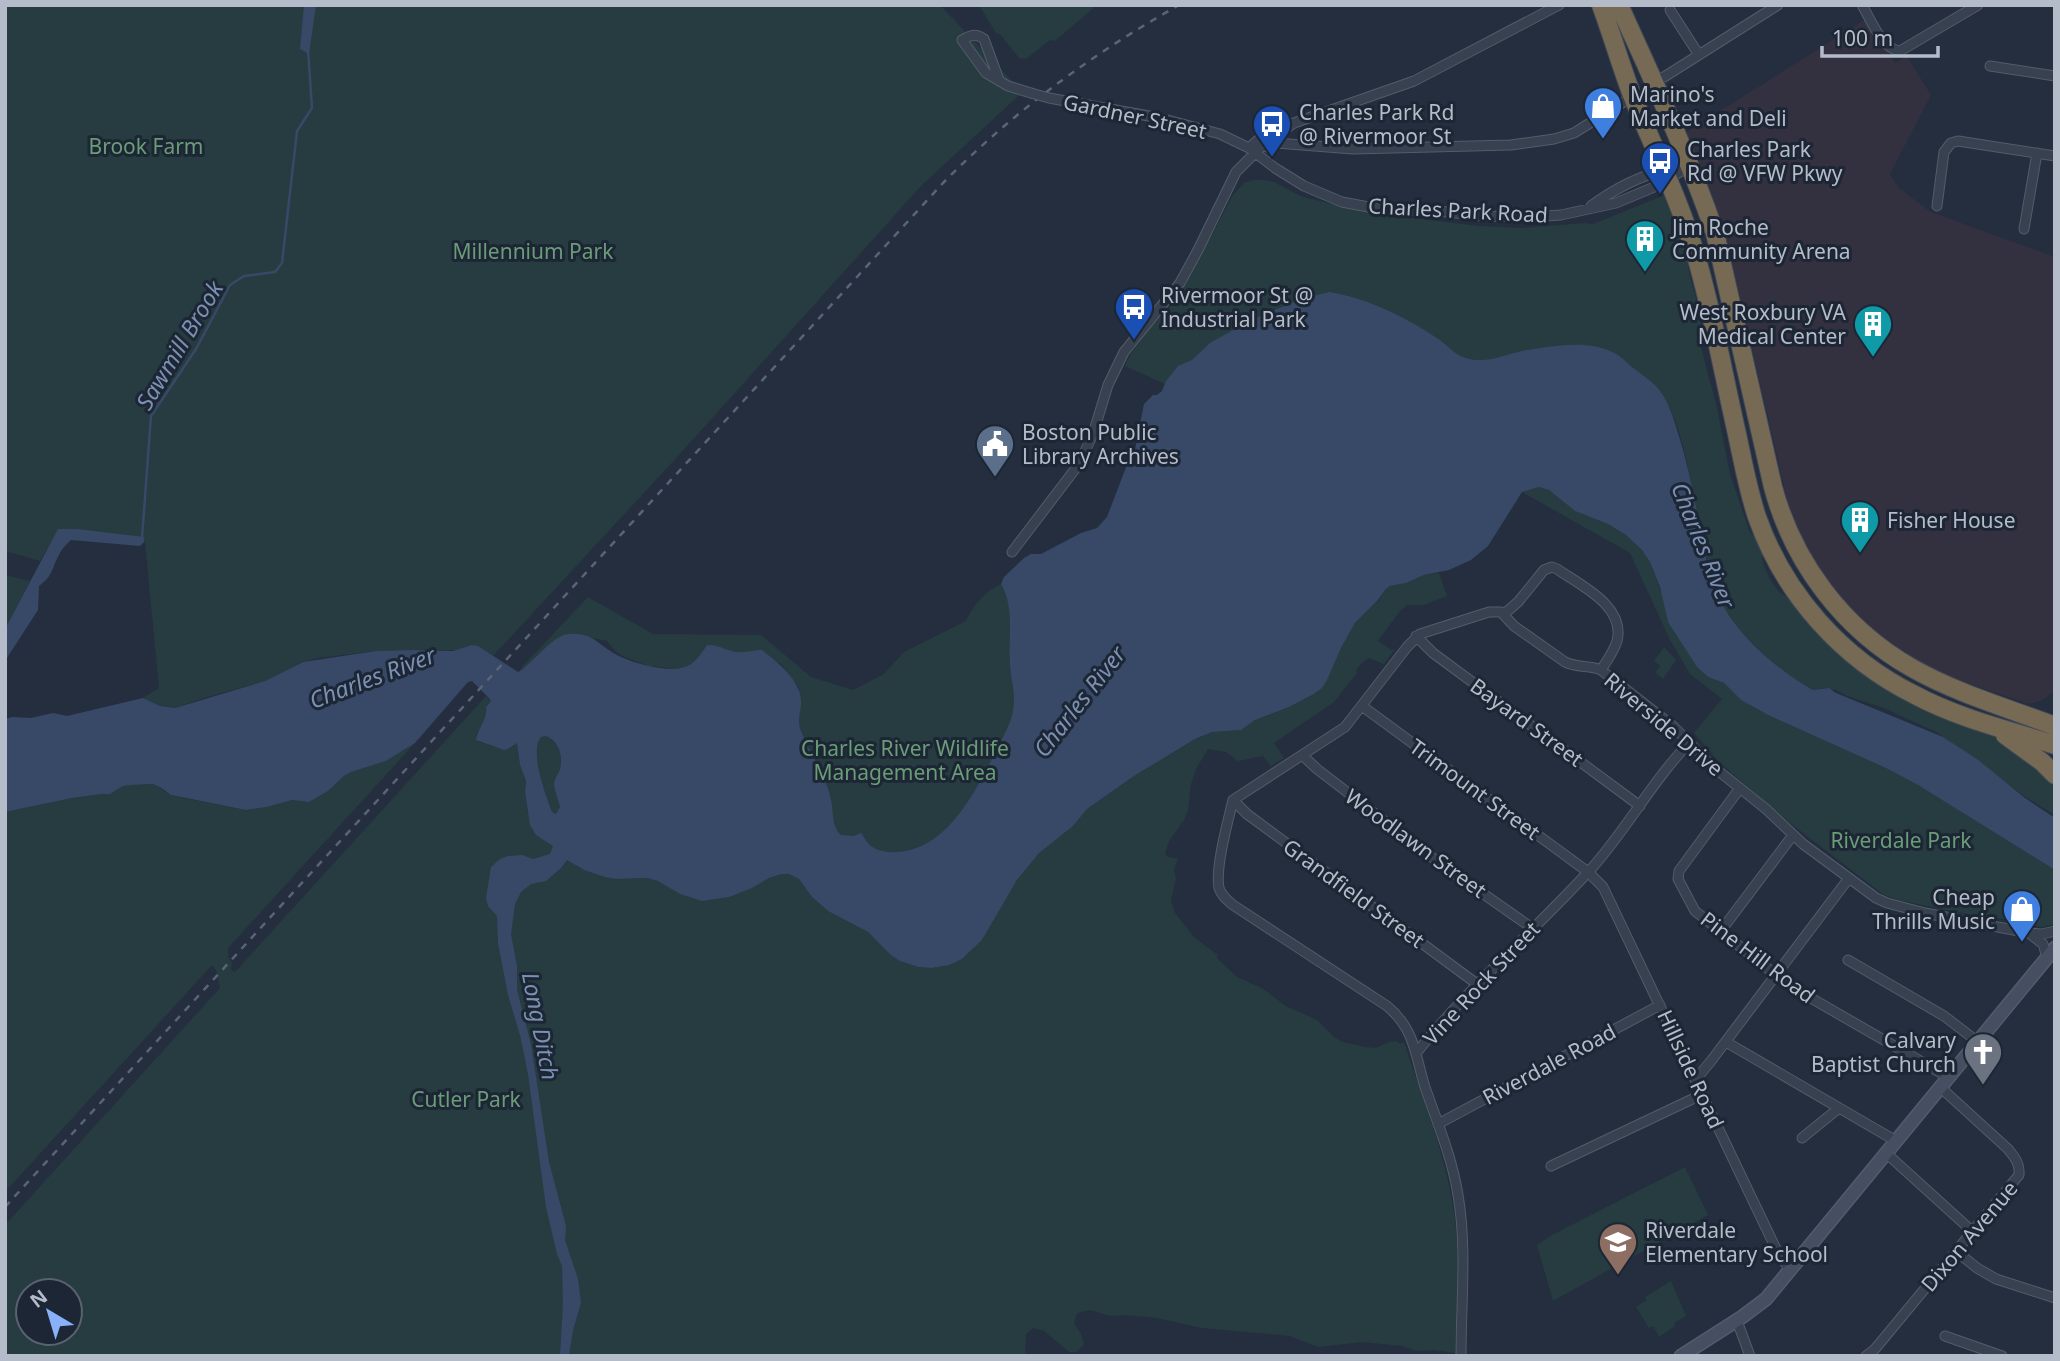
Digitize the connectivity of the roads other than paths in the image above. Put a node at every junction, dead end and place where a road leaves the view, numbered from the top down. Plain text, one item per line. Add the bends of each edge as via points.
1 (1559, 5) edge
2 (1601, 5) edge
3 (1619, 5) edge
4 (1777, 5) edge
5 (1862, 5) edge
6 (1978, 5) edge
7 (1670, 10) dead end
8 (1699, 55) junction
9 (1990, 66) dead end
10 (2055, 76) edge
11 (1653, 79) junction
12 (999, 80) junction
13 (1633, 96) junction
14 (1253, 150) junction
15 (2036, 153) junction
16 (2055, 156) edge
17 (1689, 166) junction
18 (1666, 175) junction
19 (1937, 206) dead end
20 (2024, 229) dead end
21 (1798, 550) junction
22 (1013, 552) dead end
23 (1778, 561) junction
24 (1504, 614) junction
25 (1416, 636) junction
26 (1601, 670) junction
27 (1362, 706) junction
28 (2055, 709) edge
29 (2019, 712) junction
30 (1988, 723) junction
31 (2055, 726) edge
32 (1690, 742) junction
33 (2055, 745) edge
34 (1302, 755) junction
35 (2055, 775) edge
36 (1740, 788) junction
37 (1233, 800) junction
38 (1640, 806) junction
39 (1793, 835) junction
40 (1588, 872) junction
41 (1849, 878) junction
42 (1532, 928) junction
43 (2055, 931) edge
44 (1720, 932) junction
45 (2029, 933) junction
46 (2052, 955) edge
47 (1848, 960) dead end
48 (1776, 975) junction
49 (1477, 984) junction
50 (1660, 1004) junction
51 (1726, 1042) junction
52 (1978, 1042) junction
53 (1417, 1052) junction
54 (1696, 1079) junction
55 (1944, 1082) junction
56 (1703, 1094) junction
57 (1839, 1108) junction
58 (1438, 1124) junction
59 (1802, 1138) dead end
60 (1896, 1141) junction
61 (1886, 1153) junction
62 (1551, 1166) dead end
63 (1972, 1231) junction
64 (1956, 1251) junction
65 (1790, 1270) junction
66 (2055, 1298) edge
67 (1737, 1321) junction
68 (1945, 1336) dead end
69 (1461, 1356) edge
70 (1681, 1356) edge
71 (1750, 1356) edge
72 (1866, 1356) edge
73 (2002, 1356) edge

1 - 14 street via 1414,81 1294,123
2 - 13 highway
3 - 11 highway
4 - 8 street
5 - 6 street via 1895,51 1908,49
7 - 8 street
8 - 11 street
9 - 10 street
11 - 17 highway
12 - 12 street, Gardner Street via 984,38 973,34 962,40 986,73
12 - 14 street, Gardner Street, bridge via 1049,98 1220,134
13 - 14 street via 1574,133 1555,139 1511,145 1353,149 1276,143
13 - 18 highway
14 - 18 street, Charles Park Road via 1304,186 1342,202 1379,209 1561,215 1616,203 1659,185
14 - 22 street via 1236,172 1180,283 1124,352 1079,464
15 - 16 street
15 - 19 street via 1951,143 1944,152
15 - 20 street
17 - 18 street, Charles Park Road
17 - 21 highway via 1723,261 1773,487
18 - 23 highway via 1698,263 1753,503
21 - 23 highway
21 - 29 highway via 1837,607 1889,653 1938,681
23 - 30 highway via 1813,614 1863,663 1923,699
24 - 25 street via 1489,612
24 - 26 street, Riverside Drive via 1565,662
24 - 26 street via 1544,570 1557,569 1606,604 1615,617 1617,643
25 - 27 street
25 - 38 street, Bayard Street
26 - 32 street, Riverside Drive
27 - 34 street via 1345,727
27 - 40 street, Trimount Street
28 - 29 highway
29 - 31 highway
30 - 33 highway
30 - 35 highway
32 - 36 street, Riverside Drive
32 - 38 street, Vine Rock Street
34 - 37 street
34 - 42 street, Woodlawn Street via 1438,862
36 - 39 street, Riverside Drive
36 - 44 street, Pine Hill Road via 1678,873 1693,908
37 - 49 street, Grandfield Street
37 - 53 street via 1220,866 1222,895 1387,1006 1403,1023
38 - 40 street, Vine Rock Street
39 - 41 street, Riverside Drive
39 - 44 street
40 - 42 street, Vine Rock Street
40 - 50 street, Hillside Road via 1606,890
41 - 45 street, Riverside Drive via 1887,903
41 - 48 street
42 - 49 street, Vine Rock Street
43 - 45 street, Riverside Drive
44 - 48 street, Pine Hill Road
45 - 46 street
46 - 52 main road
47 - 52 street via 1944,1016
48 - 51 street
48 - 55 street, Pine Hill Road
49 - 53 street, Vine Rock Street
50 - 54 street, Hillside Road
50 - 58 street, Riverdale Road
51 - 54 street
51 - 57 street
52 - 55 main road
53 - 58 street, Vine Rock Street
54 - 56 street, Hillside Road
55 - 60 main road
55 - 63 street, Dixon Avenue via 2020,1167 2019,1175
56 - 62 street
56 - 65 street, Hillside Road
57 - 59 street
57 - 60 street
58 - 69 street, Vine Rock Street via 1460,1208
60 - 61 main road
61 - 63 street
61 - 65 main road
63 - 64 street, Dixon Avenue
64 - 66 street via 1996,1279
64 - 72 street, Dixon Avenue
65 - 67 main road via 1766,1299
67 - 70 main road
67 - 71 street
68 - 73 street

